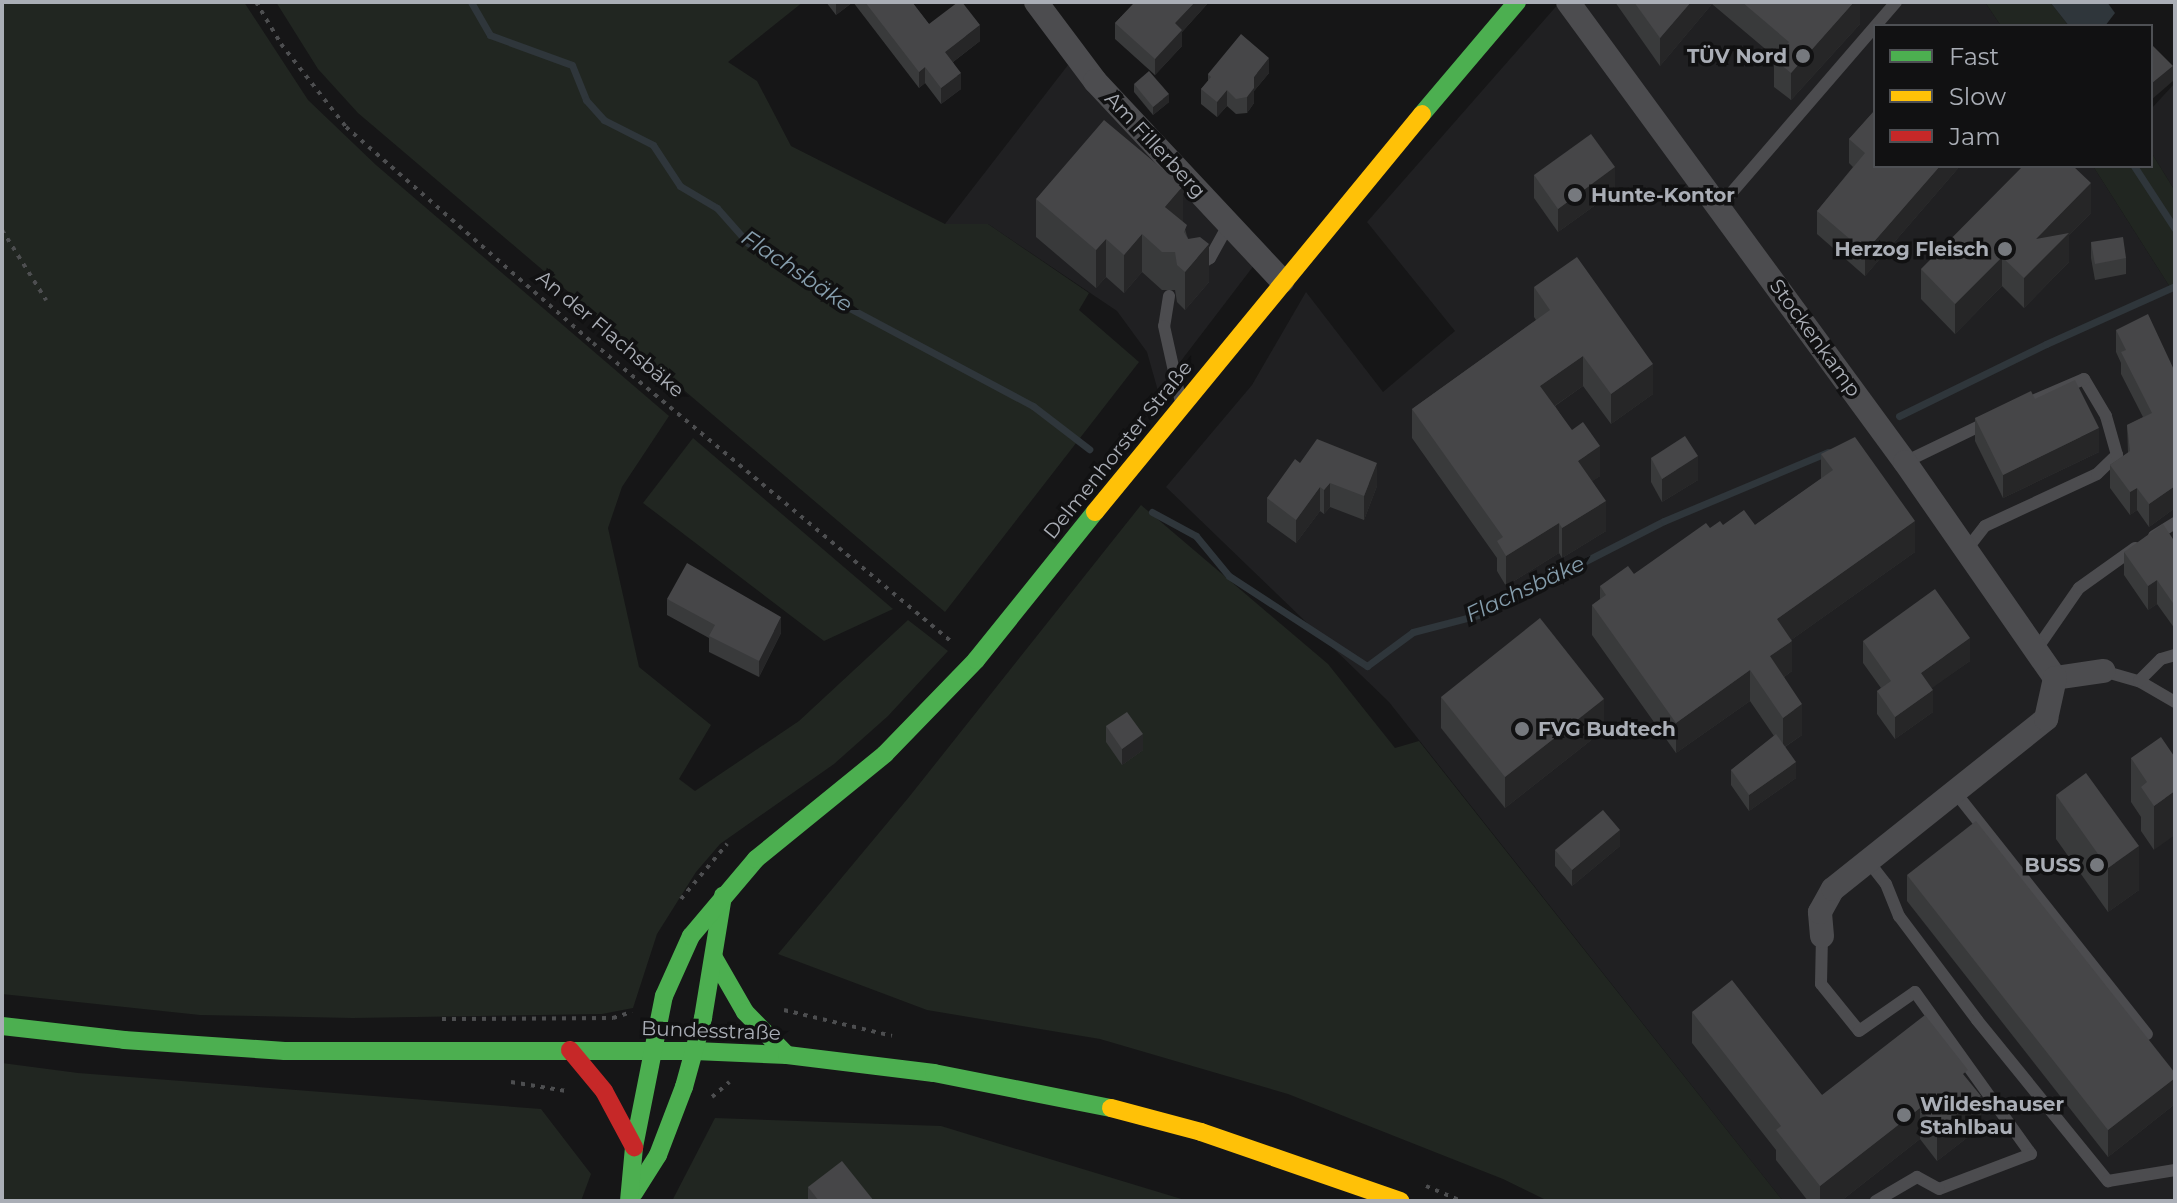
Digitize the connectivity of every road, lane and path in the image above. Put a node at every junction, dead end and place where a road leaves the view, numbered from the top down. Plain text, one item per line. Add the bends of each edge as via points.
1 (256, 2) edge
2 (1036, 2) edge
3 (1517, 2) edge
4 (1568, 2) edge
5 (1896, 2) edge
6 (1877, 24) edge
7 (1873, 29) edge
8 (1720, 206) junction
9 (1228, 225) junction
10 (2, 230) edge
11 (1193, 269) edge
12 (1282, 281) junction
13 (1169, 296) dead end
14 (46, 300) dead end
15 (1181, 406) junction
16 (2010, 411) edge
17 (1997, 418) edge
18 (1905, 462) junction
19 (2175, 523) edge
20 (1967, 549) junction
21 (2036, 650) junction
22 (2175, 655) edge
23 (976, 660) junction
24 (2103, 671) joint
25 (2055, 678) junction
26 (2139, 681) junction
27 (2175, 702) edge
28 (1955, 792) junction
29 (1868, 861) junction
30 (723, 894) junction
31 (1822, 936) joint
32 (714, 958) junction
33 (619, 1018) dead end
34 (434, 1019) dead end
35 (2, 1026) edge
36 (2147, 1034) edge
37 (570, 1050) junction
38 (651, 1050) junction
39 (695, 1051) junction
40 (787, 1055) junction
41 (634, 1147) junction
42 (2175, 1170) edge
43 (630, 1200) edge
44 (1400, 1201) edge
45 (1876, 1201) edge

1 - 23 path, An der Flachsbäke via 281,44 346,127 593,343
2 - 9 street, Am Fillerberg via 1095,81
3 - 12 main road, Delmenhorster Straße
4 - 8 street, Stockenkamp
5 - 6 lane
7 - 8 lane
8 - 18 street, Stockenkamp
9 - 11 lane via 1210,258
9 - 12 street, Am Fillerberg
10 - 14 path
12 - 15 main road, Delmenhorster Straße
13 - 15 lane via 1164,326
15 - 23 main road, Delmenhorster Straße
16 - 20 lane via 2084,379 2106,416 2117,455 2097,474 1985,526
17 - 18 lane
18 - 20 street, Stockenkamp
19 - 21 lane via 2079,588
20 - 21 street, Stockenkamp
21 - 25 street, Stockenkamp
22 - 26 lane via 2161,659
23 - 30 main road, Delmenhorster Straße via 885,754 756,859
24 - 25 street
24 - 26 lane
25 - 28 street via 2046,719
26 - 27 lane
28 - 29 street
28 - 36 lane
29 - 31 street via 1833,889 1820,912
29 - 42 lane via 1886,884 1899,916 2108,1181
30 - 32 main road
30 - 38 main road, Delmenhorster Straße via 675,965
31 - 45 lane via 1821,984 1859,1031 1915,992 2031,1154 1939,1189 1917,1177
32 - 39 main road
32 - 40 main road via 745,1012
33 - 34 path
35 - 37 main road, Bundesstraße via 285,1051
37 - 38 main road, Bundesstraße
37 - 41 main road via 604,1091
38 - 39 main road, Bundesstraße
38 - 41 main road, Delmenhorster Straße
39 - 40 main road, Bundesstraße
39 - 43 main road via 658,1155
40 - 44 main road, Bundesstraße via 934,1073 1113,1108 1288,1159
41 - 43 main road, Delmenhorster Straße

